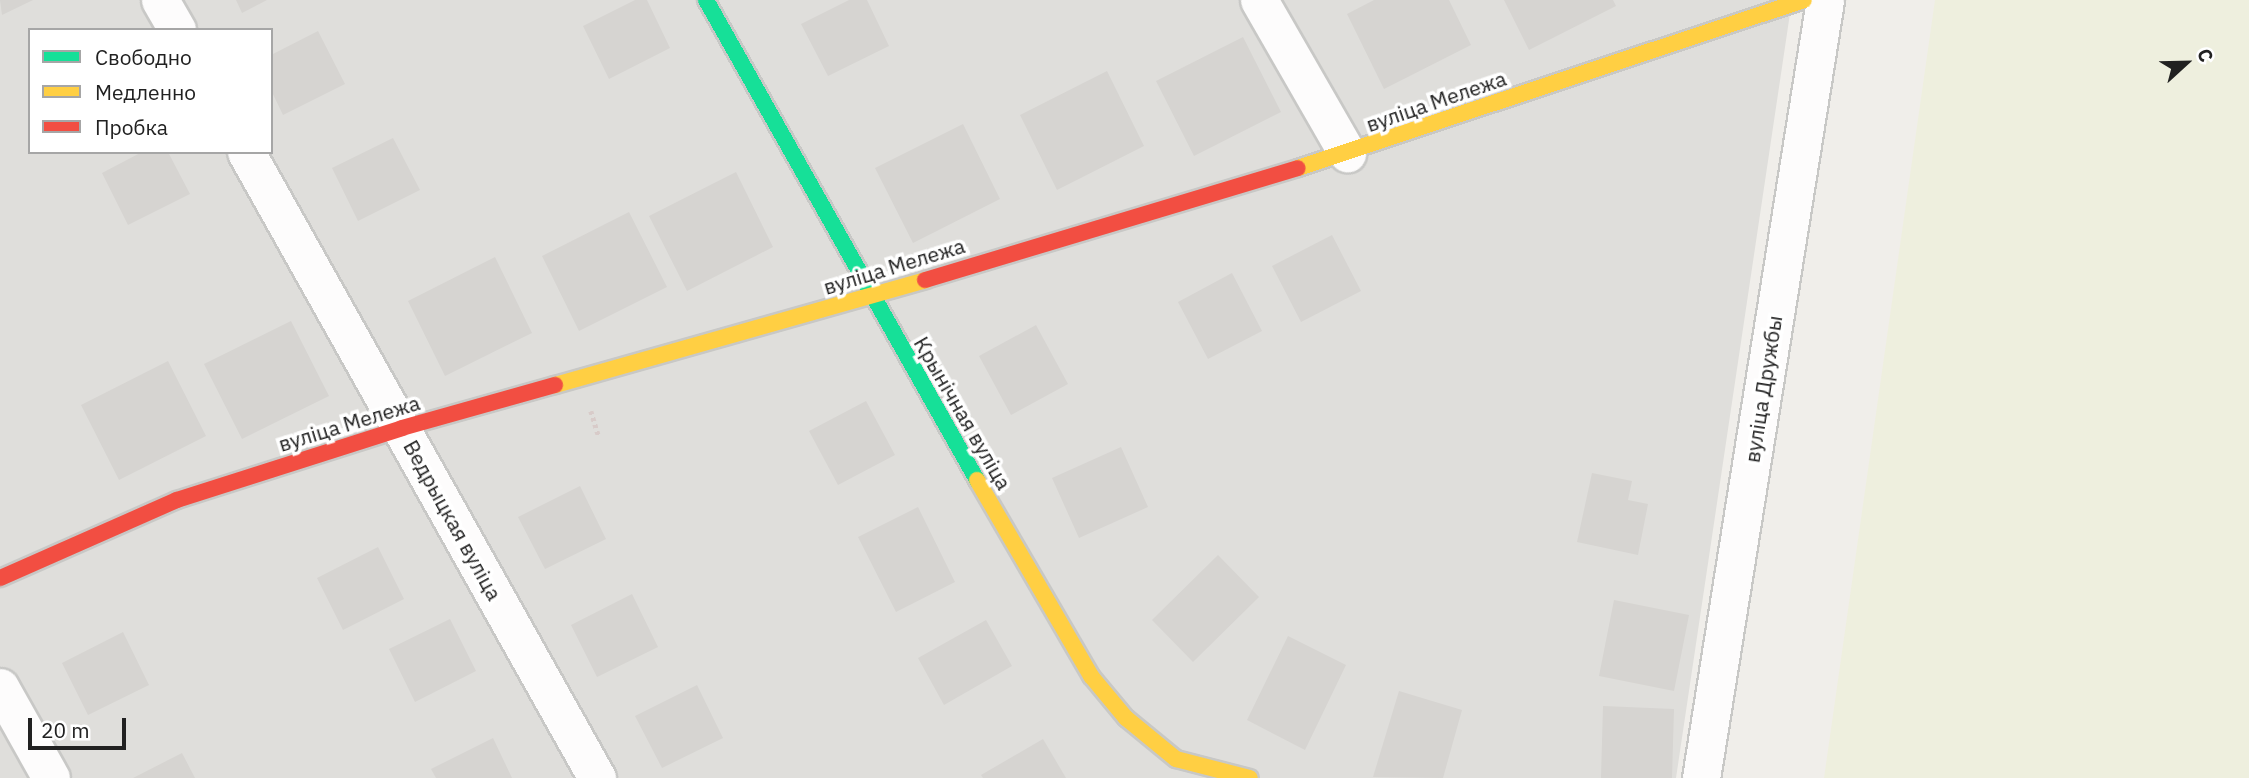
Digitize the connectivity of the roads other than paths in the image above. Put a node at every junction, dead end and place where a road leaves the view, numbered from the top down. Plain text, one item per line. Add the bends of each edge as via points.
1 (160, 0) edge
2 (706, 0) edge
3 (1259, 0) edge
4 (1804, 0) edge
5 (1825, 0) edge
6 (176, 28) edge
7 (1347, 153) junction
8 (247, 154) edge
9 (871, 296) junction
10 (402, 428) junction
11 (0, 578) edge
12 (0, 687) edge
13 (51, 778) edge
14 (597, 778) edge
15 (1250, 778) edge
16 (1701, 778) edge

1 - 6 street
2 - 9 street, Крынічная вуліца
3 - 7 street
4 - 7 street, вуліца Мележа
5 - 16 street, вуліца Дружбы
7 - 9 street, вуліца Мележа
8 - 10 street, Ведрыцкая вуліца
9 - 10 street, вуліца Мележа
9 - 15 street, Крынічная вуліца via 1091,677 1126,718 1176,759
10 - 11 street, вуліца Мележа via 177,500
10 - 14 street, Ведрыцкая вуліца
12 - 13 street

